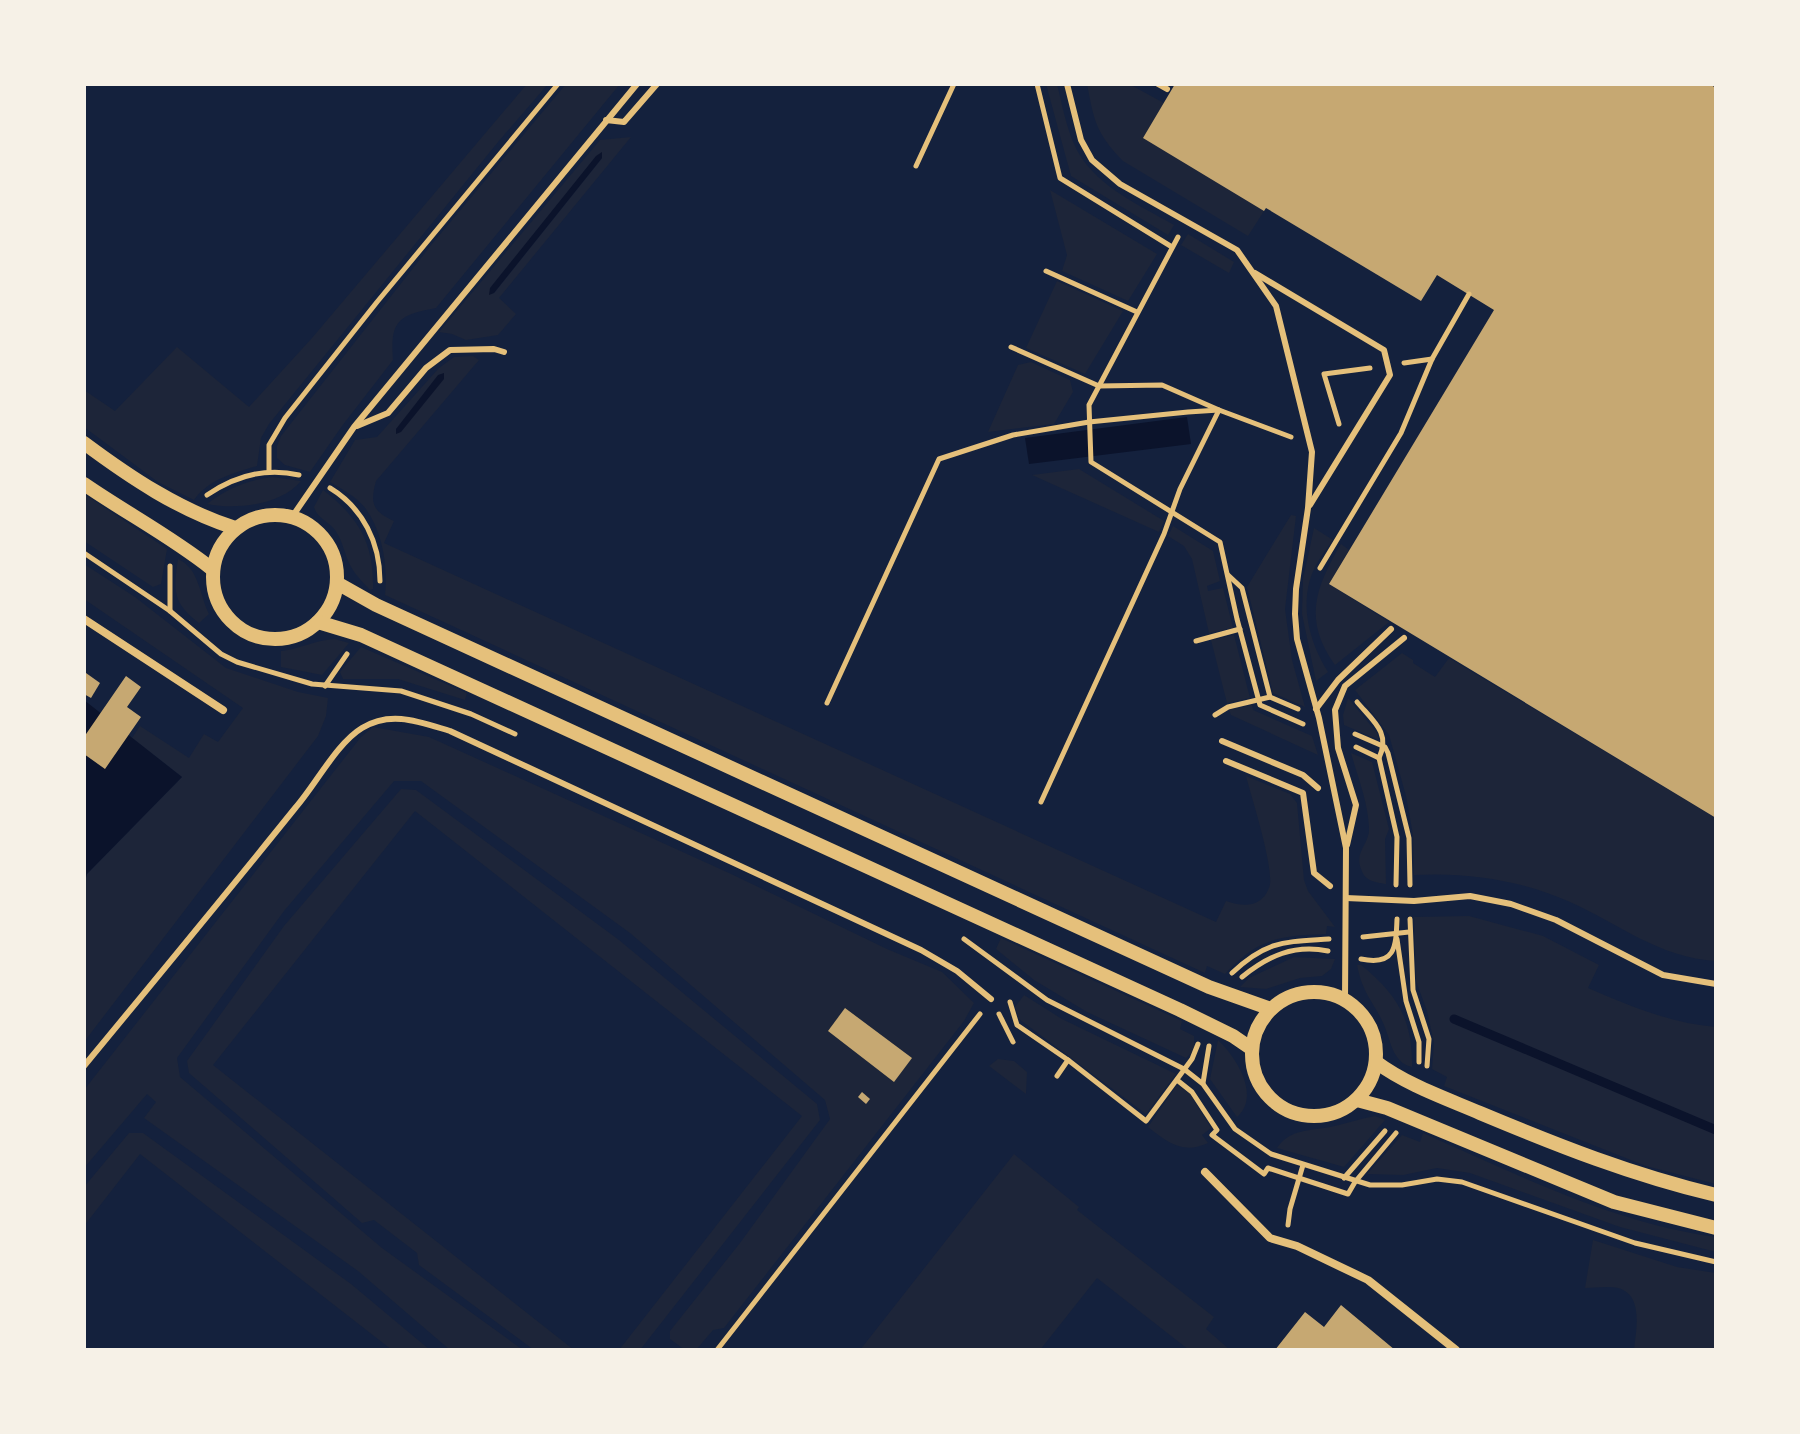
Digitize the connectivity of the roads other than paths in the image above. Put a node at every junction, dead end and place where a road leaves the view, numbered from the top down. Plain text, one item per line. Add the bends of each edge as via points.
1 (637, 84) edge
2 (657, 84) edge
3 (1067, 84) edge
4 (1158, 84) edge
5 (1167, 89) dead end
6 (606, 120) junction
7 (1251, 271) junction
8 (504, 352) dead end
9 (354, 427) junction
10 (84, 443) edge
11 (84, 484) edge
12 (1308, 508) junction
13 (292, 517) junction
14 (235, 528) junction
15 (212, 569) junction
16 (337, 583) junction
17 (84, 619) edge
18 (318, 622) junction
19 (1391, 629) dead end
20 (1404, 638) dead end
21 (1316, 709) junction
22 (223, 710) dead end
23 (1222, 741) dead end
24 (1226, 761) dead end
25 (1318, 788) dead end
26 (1346, 848) junction
27 (1330, 886) dead end
28 (1346, 898) junction
29 (1716, 984) edge
30 (991, 999) road end
31 (1345, 1000) junction
32 (1271, 1009) junction
33 (1252, 1049) junction
34 (1376, 1062) junction
35 (84, 1066) edge
36 (1357, 1100) junction
37 (1205, 1172) dead end
38 (1716, 1195) edge
39 (1716, 1228) edge
40 (1456, 1350) edge

1 - 6 lane
2 - 6 lane via 624,122
3 - 7 lane via 1081,140 1092,160 1120,184 1237,250
4 - 5 lane
6 - 9 lane
7 - 12 lane via 1276,306 1312,452
7 - 12 lane via 1384,350 1388,365 1390,375
8 - 9 lane via 450,350 426,368 388,413
9 - 13 lane
10 - 14 street via 148,489
11 - 15 street
12 - 21 lane via 1295,614
13 - 14 street via 262,515
13 - 16 street via 314,529 331,549
14 - 15 street
15 - 18 street via 219,607 247,633 284,638
16 - 18 street via 328,611
16 - 32 street via 1227,994
17 - 22 street
18 - 33 street via 361,635 1212,1026
19 - 21 lane
20 - 26 lane via 1345,686 1335,710 1338,748 1356,805
21 - 26 lane
23 - 25 lane via 1303,775
24 - 27 lane via 1303,793 1314,873
26 - 28 lane
28 - 29 lane via 1414,901 1470,896 1511,904 1556,920 1663,975
28 - 31 lane
30 - 35 lane via 921,950 464,738 407,718 382,719 349,738
31 - 32 street via 1307,993
31 - 34 street via 1373,1033
32 - 33 street
33 - 36 street via 1253,1065 1267,1094 1279,1105 1310,1116 1327,1115
34 - 36 street
34 - 38 street via 1441,1096 1603,1164
36 - 39 street via 1614,1202
37 - 40 street via 1270,1238 1368,1280

